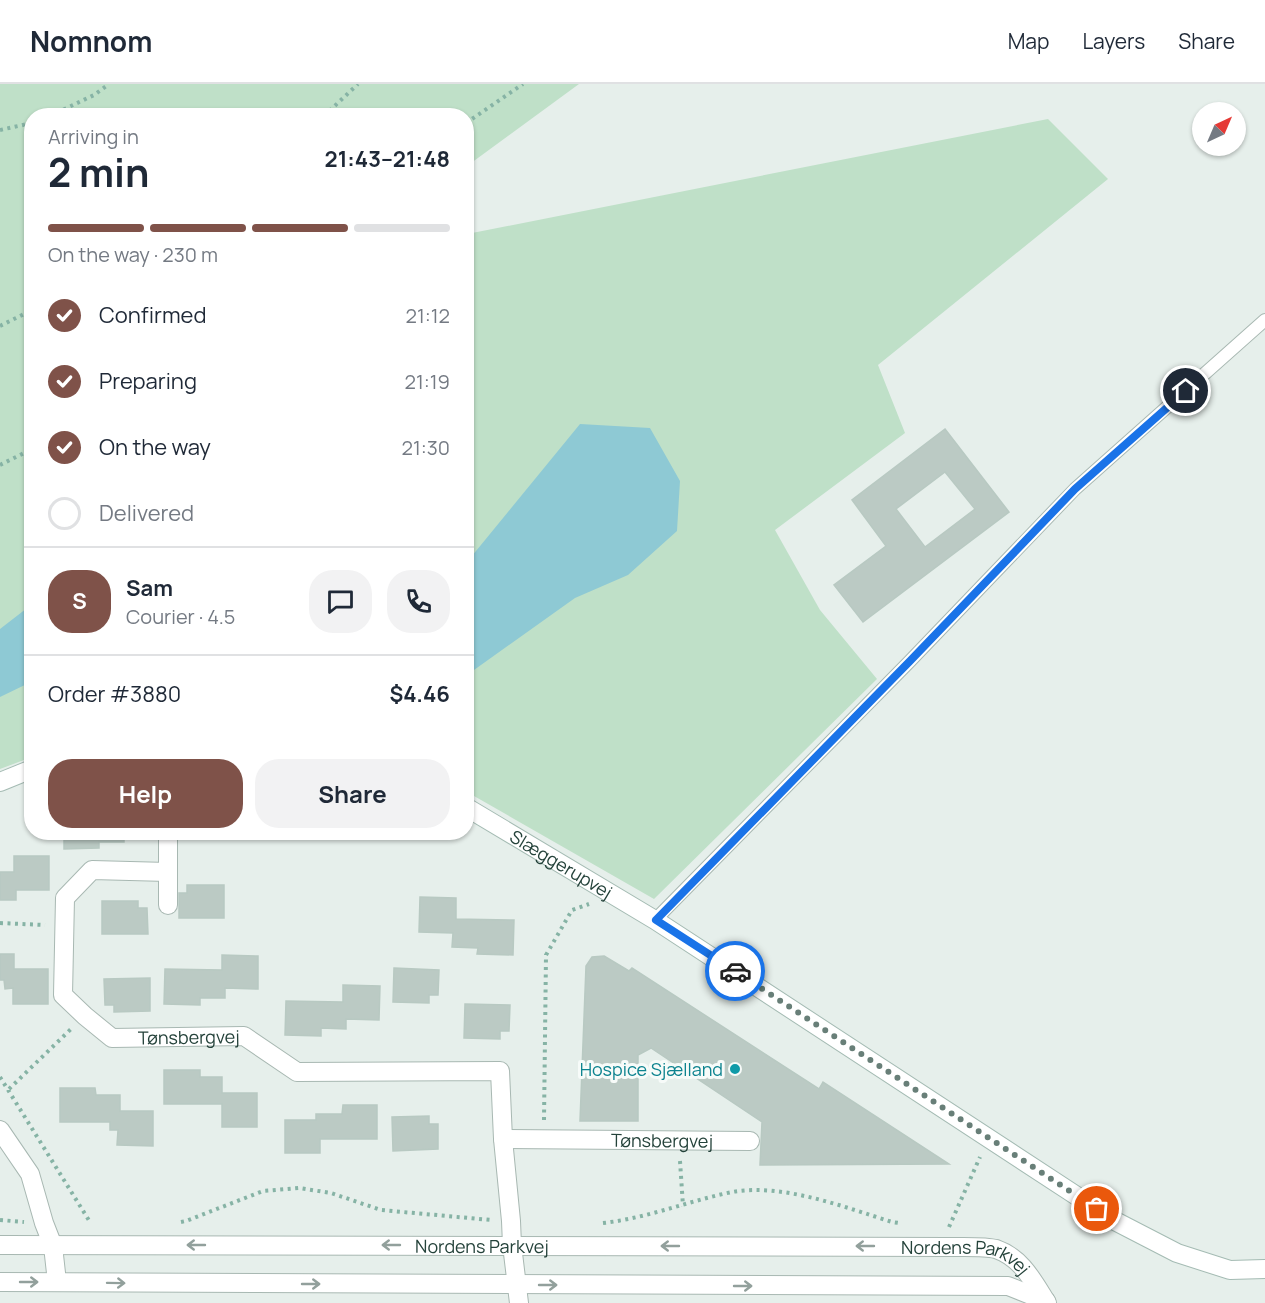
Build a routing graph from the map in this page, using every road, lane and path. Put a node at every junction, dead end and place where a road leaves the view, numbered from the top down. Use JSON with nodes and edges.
{"nodes":[{"id":1,"x":110,"y":84,"type":"edge"},
{"id":2,"x":358,"y":84,"type":"edge"},
{"id":3,"x":523,"y":84,"type":"edge"},
{"id":4,"x":67,"y":108,"type":"edge"},
{"id":5,"x":332,"y":108,"type":"edge"},
{"id":6,"x":474,"y":118,"type":"edge"},
{"id":7,"x":24,"y":125,"type":"edge"},
{"id":8,"x":0,"y":130,"type":"edge"},
{"id":9,"x":24,"y":314,"type":"edge"},
{"id":10,"x":1265,"y":320,"type":"edge"},
{"id":11,"x":0,"y":326,"type":"edge"},
{"id":12,"x":24,"y":453,"type":"edge"},
{"id":13,"x":0,"y":465,"type":"edge"},
{"id":14,"x":24,"y":772,"type":"edge"},
{"id":15,"x":0,"y":782,"type":"edge"},
{"id":16,"x":474,"y":812,"type":"edge"},
{"id":17,"x":168,"y":840,"type":"edge"},
{"id":18,"x":168,"y":872,"type":"junction"},
{"id":19,"x":593,"y":903,"type":"dead end"},
{"id":20,"x":168,"y":905,"type":"dead end"},
{"id":21,"x":656,"y":920,"type":"junction"},
{"id":22,"x":0,"y":923,"type":"edge"},
{"id":23,"x":64,"y":926,"type":"junction"},
{"id":24,"x":85,"y":1016,"type":"junction"},
{"id":25,"x":0,"y":1077,"type":"edge"},
{"id":26,"x":9,"y":1089,"type":"junction"},
{"id":27,"x":0,"y":1130,"type":"edge"},
{"id":28,"x":989,"y":1137,"type":"junction"},
{"id":29,"x":503,"y":1138,"type":"junction"},
{"id":30,"x":543,"y":1139,"type":"junction"},
{"id":31,"x":679,"y":1141,"type":"junction"},
{"id":32,"x":750,"y":1142,"type":"dead end"},
{"id":33,"x":683,"y":1206,"type":"junction"},
{"id":34,"x":512,"y":1221,"type":"junction"},
{"id":35,"x":90,"y":1222,"type":"dead end"},
{"id":36,"x":175,"y":1222,"type":"dead end"},
{"id":37,"x":595,"y":1224,"type":"dead end"},
{"id":38,"x":903,"y":1224,"type":"dead end"},
{"id":39,"x":948,"y":1229,"type":"dead end"},
{"id":40,"x":0,"y":1245,"type":"edge"},
{"id":41,"x":512,"y":1245,"type":"junction"},
{"id":42,"x":53,"y":1246,"type":"junction"},
{"id":43,"x":1265,"y":1269,"type":"edge"},
{"id":44,"x":0,"y":1282,"type":"edge"},
{"id":45,"x":57,"y":1282,"type":"junction"},
{"id":46,"x":518,"y":1294,"type":"edge"},
{"id":47,"x":1046,"y":1302,"type":"edge"}],
"edges":[{"from":1,"to":4,"type":"path"},
{"from":2,"to":5,"type":"path"},
{"from":3,"to":6,"type":"path"},
{"from":7,"to":8,"type":"path"},
{"from":9,"to":11,"type":"path"},
{"from":10,"to":21,"type":"lane"},
{"from":12,"to":13,"type":"path"},
{"from":14,"to":15,"type":"street"},
{"from":16,"to":21,"type":"street","name":"Slæggerupvej"},
{"from":17,"to":18,"type":"street"},
{"from":18,"to":20,"type":"street"},
{"from":18,"to":23,"type":"street","name":"Tønsbergvej"},
{"from":19,"to":30,"type":"path"},
{"from":21,"to":28,"type":"street","name":"Slæggerupvej"},
{"from":22,"to":23,"type":"path"},
{"from":23,"to":24,"type":"street","name":"Tønsbergvej"},
{"from":24,"to":26,"type":"path"},
{"from":24,"to":29,"type":"street","name":"Tønsbergvej"},
{"from":25,"to":26,"type":"path"},
{"from":26,"to":35,"type":"path"},
{"from":27,"to":42,"type":"street"},
{"from":28,"to":39,"type":"path"},
{"from":28,"to":43,"type":"street","name":"Slæggerupvej"},
{"from":29,"to":30,"type":"street","name":"Tønsbergvej"},
{"from":29,"to":34,"type":"street","name":"Tønsbergvej"},
{"from":30,"to":31,"type":"street","name":"Tønsbergvej"},
{"from":31,"to":32,"type":"street","name":"Tønsbergvej"},
{"from":31,"to":33,"type":"path"},
{"from":33,"to":37,"type":"path"},
{"from":33,"to":38,"type":"path"},
{"from":34,"to":36,"type":"path"},
{"from":34,"to":41,"type":"street","name":"Tønsbergvej"},
{"from":40,"to":42,"type":"street","name":"Nordens Parkvej"},
{"from":41,"to":42,"type":"street","name":"Nordens Parkvej","one_way":true},
{"from":41,"to":46,"type":"street","name":"Tønsbergvej"},
{"from":47,"to":41,"type":"street","name":"Nordens Parkvej","one_way":true},
{"from":42,"to":45,"type":"street"},
{"from":44,"to":45,"type":"street","name":"Nordens Parkvej","one_way":true},
{"from":45,"to":46,"type":"street","name":"Nordens Parkvej","one_way":true},
{"from":46,"to":47,"type":"street","name":"Nordens Parkvej","one_way":true}]}
